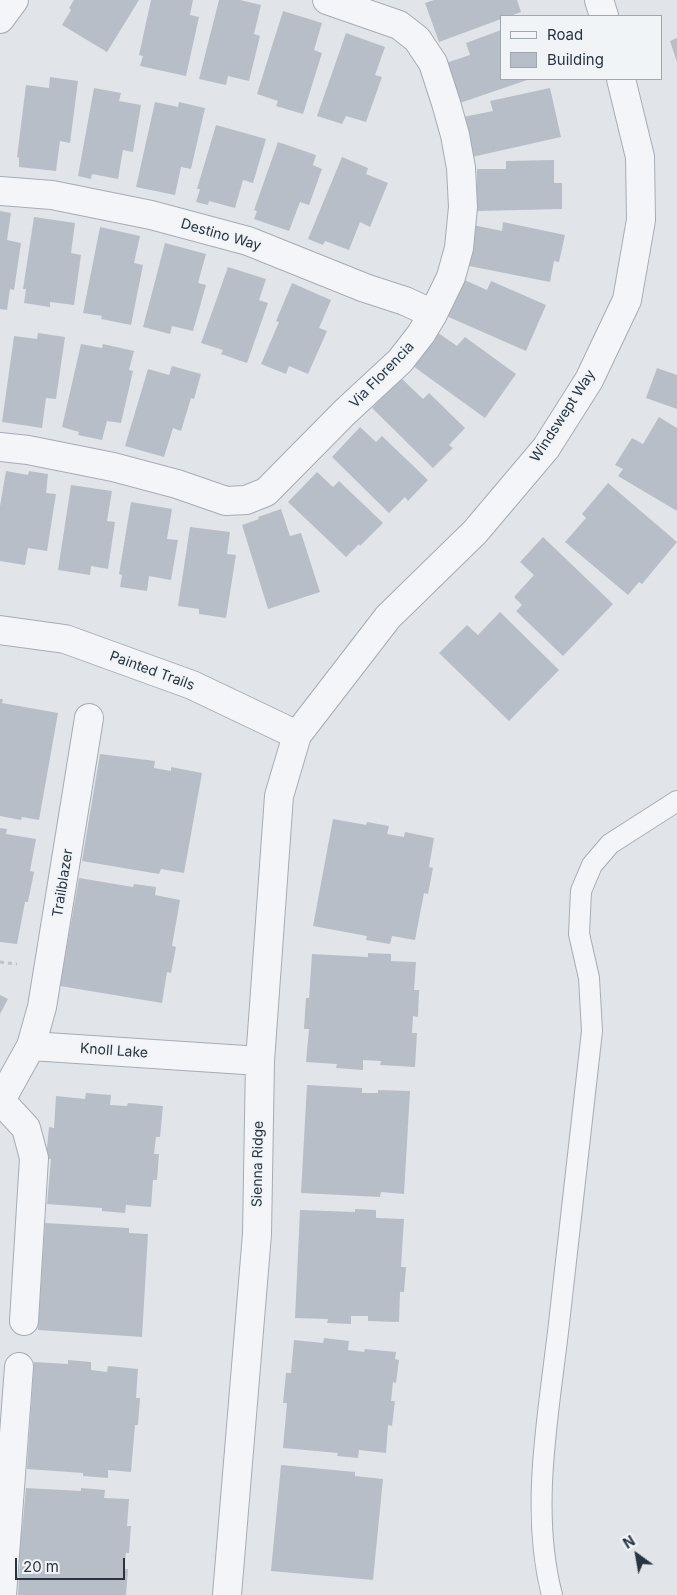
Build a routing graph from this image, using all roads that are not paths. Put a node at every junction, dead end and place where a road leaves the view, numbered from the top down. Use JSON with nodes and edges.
{"nodes":[{"id":1,"x":327,"y":0,"type":"edge"},
{"id":2,"x":600,"y":0,"type":"edge"},
{"id":3,"x":604,"y":15,"type":"edge"},
{"id":4,"x":621,"y":80,"type":"edge"},
{"id":5,"x":0,"y":191,"type":"edge"},
{"id":6,"x":433,"y":314,"type":"junction"},
{"id":7,"x":0,"y":447,"type":"edge"},
{"id":8,"x":0,"y":630,"type":"edge"},
{"id":9,"x":89,"y":718,"type":"dead end"},
{"id":10,"x":297,"y":735,"type":"junction"},
{"id":11,"x":677,"y":801,"type":"edge"},
{"id":12,"x":32,"y":1046,"type":"junction"},
{"id":13,"x":260,"y":1061,"type":"junction"},
{"id":14,"x":0,"y":1102,"type":"edge"},
{"id":15,"x":24,"y":1320,"type":"dead end"},
{"id":16,"x":19,"y":1367,"type":"dead end"},
{"id":17,"x":2,"y":1595,"type":"edge"},
{"id":18,"x":228,"y":1595,"type":"edge"},
{"id":19,"x":552,"y":1595,"type":"edge"}],
"edges":[{"from":1,"to":6,"type":"street","name":"Via Florencia"},
{"from":2,"to":3,"type":"street"},
{"from":4,"to":10,"type":"street","name":"Windswept Way"},
{"from":5,"to":6,"type":"street","name":"Destino Way"},
{"from":6,"to":7,"type":"street","name":"Via Florencia"},
{"from":8,"to":10,"type":"street","name":"Painted Trails"},
{"from":9,"to":12,"type":"street","name":"Trailblazer"},
{"from":10,"to":13,"type":"street","name":"Sienna Ridge"},
{"from":11,"to":19,"type":"lane"},
{"from":12,"to":13,"type":"street","name":"Knoll Lake"},
{"from":12,"to":14,"type":"street"},
{"from":13,"to":18,"type":"street","name":"Sienna Ridge"},
{"from":14,"to":15,"type":"street"},
{"from":16,"to":17,"type":"street"}]}
